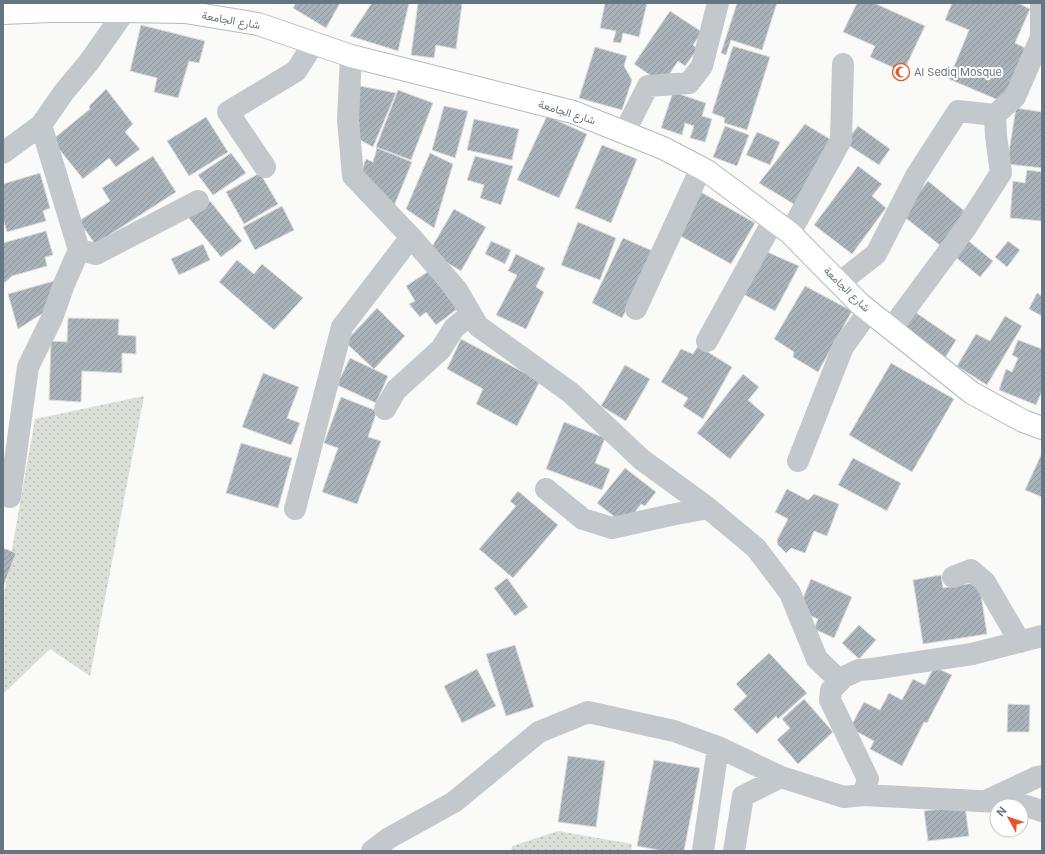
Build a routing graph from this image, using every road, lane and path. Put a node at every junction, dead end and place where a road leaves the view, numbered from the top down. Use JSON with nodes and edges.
{"nodes":[{"id":1,"x":718,"y":3,"type":"edge"},
{"id":2,"x":1041,"y":3,"type":"edge"},
{"id":3,"x":87,"y":7,"type":"edge"},
{"id":4,"x":125,"y":10,"type":"junction"},
{"id":5,"x":3,"y":13,"type":"edge"},
{"id":6,"x":314,"y":44,"type":"junction"},
{"id":7,"x":351,"y":56,"type":"junction"},
{"id":8,"x":843,"y":64,"type":"dead end"},
{"id":9,"x":995,"y":114,"type":"junction"},
{"id":10,"x":41,"y":125,"type":"junction"},
{"id":11,"x":624,"y":133,"type":"junction"},
{"id":12,"x":3,"y":153,"type":"edge"},
{"id":13,"x":265,"y":168,"type":"dead end"},
{"id":14,"x":701,"y":168,"type":"junction"},
{"id":15,"x":198,"y":201,"type":"dead end"},
{"id":16,"x":782,"y":227,"type":"junction"},
{"id":17,"x":411,"y":237,"type":"junction"},
{"id":18,"x":79,"y":250,"type":"junction"},
{"id":19,"x":839,"y":283,"type":"junction"},
{"id":20,"x":636,"y":309,"type":"dead end"},
{"id":21,"x":869,"y":311,"type":"junction"},
{"id":22,"x":471,"y":314,"type":"junction"},
{"id":23,"x":891,"y":329,"type":"junction"},
{"id":24,"x":707,"y":341,"type":"dead end"},
{"id":25,"x":385,"y":409,"type":"dead end"},
{"id":26,"x":1042,"y":428,"type":"edge"},
{"id":27,"x":798,"y":461,"type":"dead end"},
{"id":28,"x":546,"y":489,"type":"dead end"},
{"id":29,"x":10,"y":497,"type":"dead end"},
{"id":30,"x":708,"y":508,"type":"junction"},
{"id":31,"x":295,"y":509,"type":"dead end"},
{"id":32,"x":953,"y":577,"type":"dead end"},
{"id":33,"x":1042,"y":636,"type":"edge"},
{"id":34,"x":1020,"y":642,"type":"junction"},
{"id":35,"x":840,"y":681,"type":"junction"},
{"id":36,"x":718,"y":747,"type":"junction"},
{"id":37,"x":1042,"y":776,"type":"edge"},
{"id":38,"x":781,"y":777,"type":"junction"},
{"id":39,"x":863,"y":795,"type":"junction"},
{"id":40,"x":986,"y":802,"type":"junction"},
{"id":41,"x":1042,"y":811,"type":"edge"},
{"id":42,"x":372,"y":851,"type":"edge"},
{"id":43,"x":703,"y":851,"type":"edge"},
{"id":44,"x":734,"y":851,"type":"edge"}],
"edges":[{"from":1,"to":11,"type":"street"},
{"from":2,"to":9,"type":"street"},
{"from":3,"to":4,"type":"main road","name":"شارع الجامعة"},
{"from":3,"to":5,"type":"main road","name":"شارع الجامعة"},
{"from":4,"to":6,"type":"main road","name":"شارع الجامعة"},
{"from":4,"to":10,"type":"street"},
{"from":6,"to":7,"type":"main road","name":"شارع الجامعة"},
{"from":6,"to":13,"type":"street"},
{"from":7,"to":11,"type":"main road","name":"شارع الجامعة"},
{"from":7,"to":17,"type":"street"},
{"from":8,"to":16,"type":"street"},
{"from":9,"to":19,"type":"street"},
{"from":9,"to":23,"type":"street"},
{"from":10,"to":12,"type":"street"},
{"from":10,"to":18,"type":"street"},
{"from":11,"to":14,"type":"main road","name":"شارع الجامعة"},
{"from":14,"to":16,"type":"main road","name":"شارع الجامعة"},
{"from":14,"to":20,"type":"street"},
{"from":15,"to":18,"type":"street"},
{"from":16,"to":19,"type":"main road","name":"شارع الجامعة"},
{"from":16,"to":24,"type":"street"},
{"from":17,"to":22,"type":"street"},
{"from":17,"to":31,"type":"street"},
{"from":18,"to":29,"type":"street"},
{"from":19,"to":21,"type":"main road","name":"شارع الجامعة"},
{"from":21,"to":23,"type":"main road","name":"شارع الجامعة"},
{"from":21,"to":27,"type":"street"},
{"from":22,"to":25,"type":"street"},
{"from":22,"to":30,"type":"street"},
{"from":23,"to":26,"type":"main road","name":"شارع الجامعة"},
{"from":28,"to":30,"type":"street"},
{"from":30,"to":35,"type":"street"},
{"from":32,"to":34,"type":"street"},
{"from":33,"to":34,"type":"street"},
{"from":34,"to":35,"type":"street"},
{"from":35,"to":39,"type":"street"},
{"from":36,"to":38,"type":"street"},
{"from":36,"to":42,"type":"street"},
{"from":36,"to":43,"type":"street"},
{"from":37,"to":40,"type":"street"},
{"from":38,"to":39,"type":"street"},
{"from":38,"to":44,"type":"street"},
{"from":39,"to":40,"type":"street"},
{"from":40,"to":41,"type":"street"}]}
